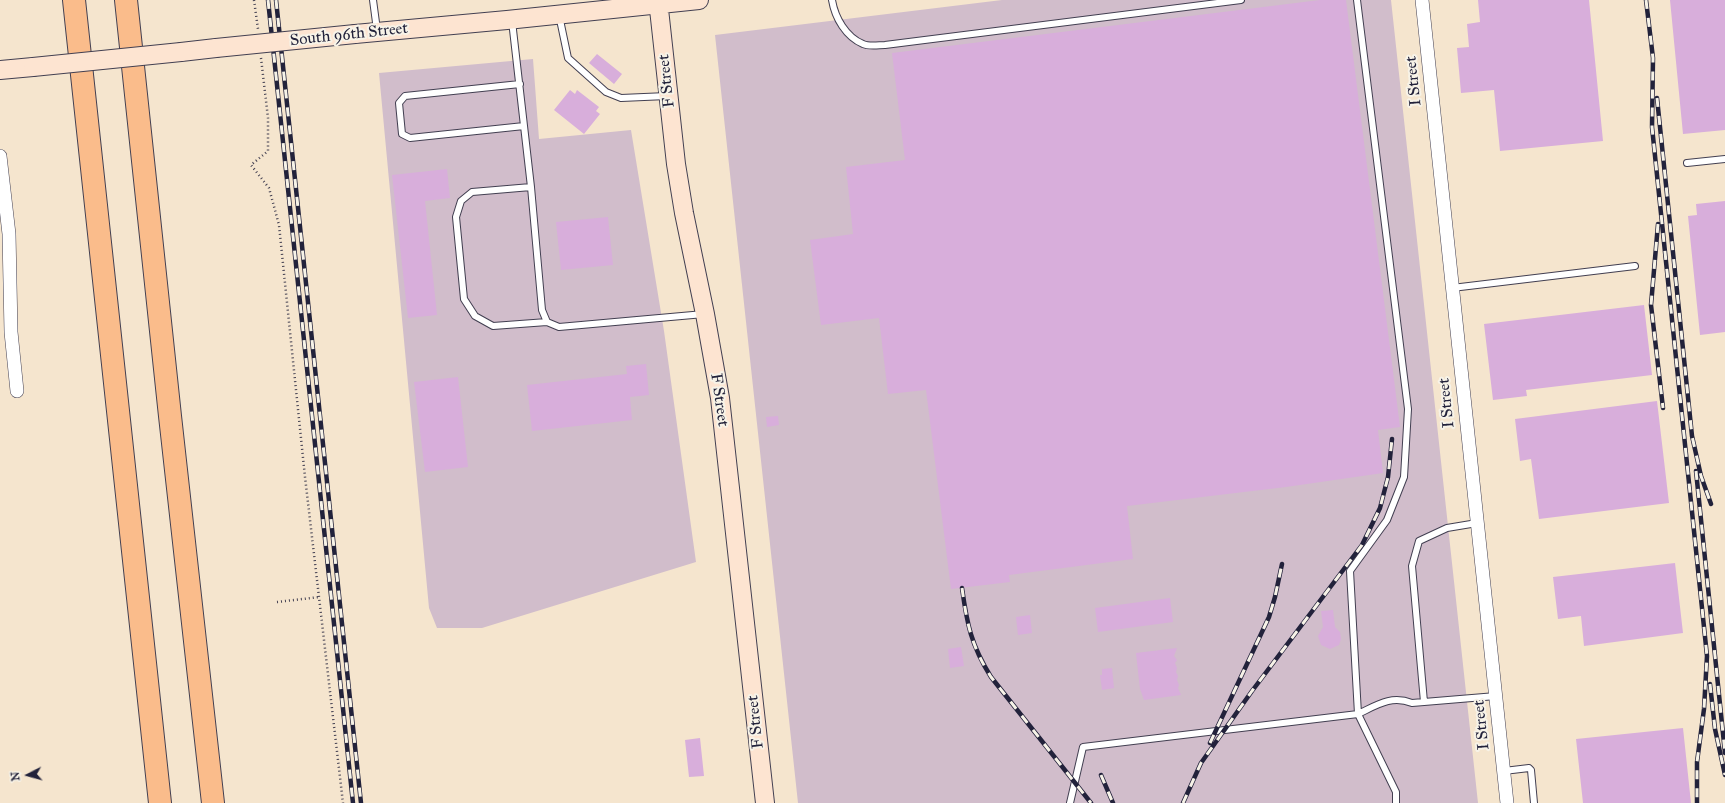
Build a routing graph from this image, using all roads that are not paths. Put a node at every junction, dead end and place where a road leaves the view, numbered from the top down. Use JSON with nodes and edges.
{"nodes":[{"id":1,"x":74,"y":0,"type":"edge"},
{"id":2,"x":126,"y":0,"type":"edge"},
{"id":3,"x":373,"y":0,"type":"edge"},
{"id":4,"x":699,"y":0,"type":"edge"},
{"id":5,"x":832,"y":0,"type":"edge"},
{"id":6,"x":1241,"y":0,"type":"edge"},
{"id":7,"x":1357,"y":0,"type":"edge"},
{"id":8,"x":1422,"y":0,"type":"edge"},
{"id":9,"x":658,"y":2,"type":"edge"},
{"id":10,"x":559,"y":15,"type":"junction"},
{"id":11,"x":512,"y":20,"type":"junction"},
{"id":12,"x":377,"y":32,"type":"junction"},
{"id":13,"x":0,"y":70,"type":"edge"},
{"id":14,"x":520,"y":84,"type":"junction"},
{"id":15,"x":668,"y":96,"type":"junction"},
{"id":16,"x":524,"y":126,"type":"junction"},
{"id":17,"x":0,"y":156,"type":"edge"},
{"id":18,"x":1725,"y":159,"type":"edge"},
{"id":19,"x":1687,"y":163,"type":"dead end"},
{"id":20,"x":2,"y":178,"type":"edge"},
{"id":21,"x":532,"y":187,"type":"junction"},
{"id":22,"x":1635,"y":266,"type":"dead end"},
{"id":23,"x":1452,"y":288,"type":"junction"},
{"id":24,"x":706,"y":314,"type":"junction"},
{"id":25,"x":547,"y":322,"type":"junction"},
{"id":26,"x":17,"y":391,"type":"dead end"},
{"id":27,"x":1477,"y":523,"type":"junction"},
{"id":28,"x":1496,"y":696,"type":"junction"},
{"id":29,"x":1424,"y":702,"type":"junction"},
{"id":30,"x":1358,"y":714,"type":"junction"},
{"id":31,"x":1504,"y":771,"type":"junction"},
{"id":32,"x":1396,"y":792,"type":"junction"},
{"id":33,"x":1534,"y":801,"type":"edge"},
{"id":34,"x":160,"y":803,"type":"edge"},
{"id":35,"x":214,"y":803,"type":"edge"},
{"id":36,"x":765,"y":803,"type":"edge"},
{"id":37,"x":1070,"y":803,"type":"edge"},
{"id":38,"x":1396,"y":803,"type":"edge"},
{"id":39,"x":1400,"y":803,"type":"edge"},
{"id":40,"x":1507,"y":803,"type":"edge"}],
"edges":[{"from":1,"to":34,"type":"highway"},
{"from":2,"to":35,"type":"highway"},
{"from":3,"to":12,"type":"lane"},
{"from":4,"to":9,"type":"street","name":"South 96th Street"},
{"from":5,"to":6,"type":"lane"},
{"from":7,"to":30,"type":"lane"},
{"from":8,"to":23,"type":"street","name":"I Street"},
{"from":9,"to":10,"type":"street","name":"South 96th Street"},
{"from":9,"to":15,"type":"street","name":"F Street"},
{"from":10,"to":11,"type":"street","name":"South 96th Street"},
{"from":10,"to":15,"type":"lane"},
{"from":11,"to":12,"type":"street","name":"South 96th Street"},
{"from":11,"to":14,"type":"lane"},
{"from":12,"to":13,"type":"street","name":"South 96th Street","bridge":true},
{"from":14,"to":16,"type":"lane"},
{"from":14,"to":16,"type":"lane"},
{"from":15,"to":24,"type":"street","name":"F Street"},
{"from":16,"to":21,"type":"lane"},
{"from":17,"to":20,"type":"street"},
{"from":18,"to":19,"type":"lane"},
{"from":20,"to":26,"type":"street"},
{"from":21,"to":25,"type":"lane"},
{"from":21,"to":25,"type":"lane"},
{"from":22,"to":23,"type":"lane"},
{"from":23,"to":27,"type":"street","name":"I Street"},
{"from":24,"to":25,"type":"lane"},
{"from":24,"to":36,"type":"street","name":"F Street"},
{"from":27,"to":28,"type":"street","name":"I Street"},
{"from":27,"to":29,"type":"lane"},
{"from":28,"to":29,"type":"lane"},
{"from":28,"to":31,"type":"street","name":"I Street"},
{"from":29,"to":30,"type":"lane"},
{"from":30,"to":32,"type":"lane"},
{"from":30,"to":37,"type":"lane"},
{"from":31,"to":33,"type":"lane"},
{"from":31,"to":40,"type":"street","name":"I Street"},
{"from":32,"to":38,"type":"lane"},
{"from":32,"to":39,"type":"lane"}]}
